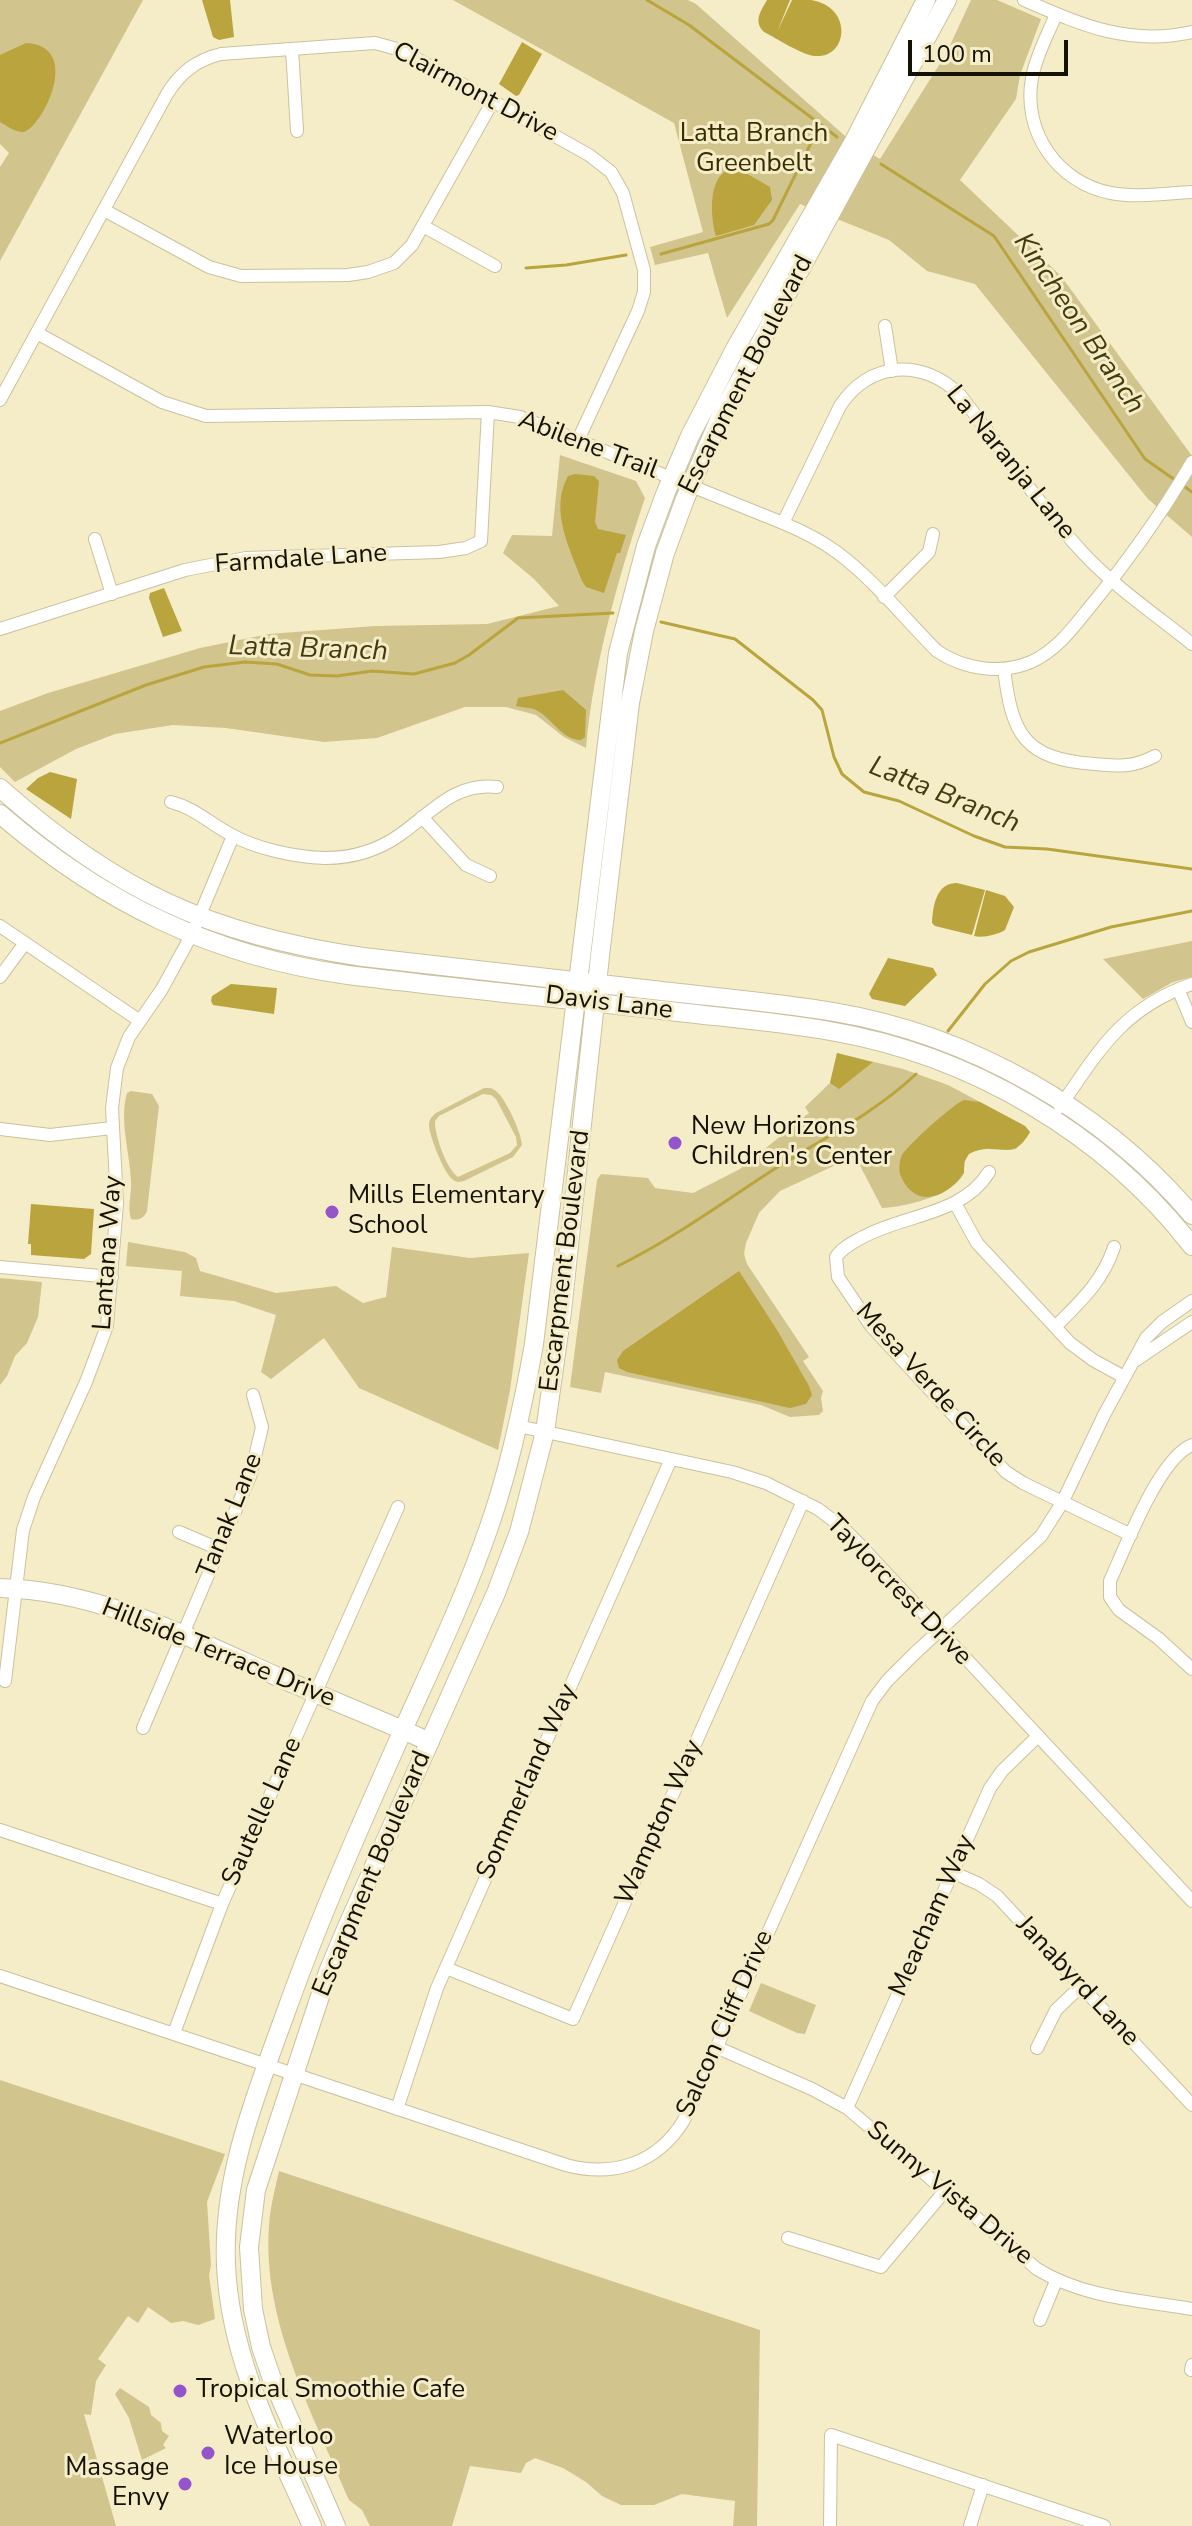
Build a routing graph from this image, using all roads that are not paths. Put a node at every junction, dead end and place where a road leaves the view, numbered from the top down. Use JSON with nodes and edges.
{"nodes":[{"id":1,"x":926,"y":0,"type":"edge"},
{"id":2,"x":947,"y":0,"type":"edge"},
{"id":3,"x":1024,"y":0,"type":"edge"},
{"id":4,"x":1056,"y":14,"type":"junction"},
{"id":5,"x":1192,"y":32,"type":"edge"},
{"id":6,"x":292,"y":49,"type":"junction"},
{"id":7,"x":493,"y":101,"type":"junction"},
{"id":8,"x":297,"y":131,"type":"dead end"},
{"id":9,"x":1192,"y":192,"type":"edge"},
{"id":10,"x":104,"y":210,"type":"junction"},
{"id":11,"x":423,"y":226,"type":"junction"},
{"id":12,"x":495,"y":266,"type":"dead end"},
{"id":13,"x":885,"y":326,"type":"dead end"},
{"id":14,"x":37,"y":333,"type":"junction"},
{"id":15,"x":892,"y":371,"type":"junction"},
{"id":16,"x":0,"y":400,"type":"edge"},
{"id":17,"x":488,"y":412,"type":"junction"},
{"id":18,"x":578,"y":440,"type":"junction"},
{"id":19,"x":1192,"y":462,"type":"edge"},
{"id":20,"x":672,"y":478,"type":"junction"},
{"id":21,"x":690,"y":486,"type":"junction"},
{"id":22,"x":783,"y":523,"type":"junction"},
{"id":23,"x":933,"y":534,"type":"dead end"},
{"id":24,"x":95,"y":539,"type":"dead end"},
{"id":25,"x":1112,"y":581,"type":"junction"},
{"id":26,"x":112,"y":594,"type":"junction"},
{"id":27,"x":884,"y":597,"type":"junction"},
{"id":28,"x":0,"y":629,"type":"edge"},
{"id":29,"x":1192,"y":644,"type":"edge"},
{"id":30,"x":1004,"y":669,"type":"junction"},
{"id":31,"x":607,"y":732,"type":"junction"},
{"id":32,"x":626,"y":734,"type":"junction"},
{"id":33,"x":1155,"y":756,"type":"dead end"},
{"id":34,"x":497,"y":787,"type":"dead end"},
{"id":35,"x":0,"y":788,"type":"edge"},
{"id":36,"x":171,"y":802,"type":"dead end"},
{"id":37,"x":0,"y":814,"type":"edge"},
{"id":38,"x":422,"y":817,"type":"junction"},
{"id":39,"x":233,"y":836,"type":"junction"},
{"id":40,"x":490,"y":876,"type":"dead end"},
{"id":41,"x":0,"y":926,"type":"edge"},
{"id":42,"x":196,"y":926,"type":"junction"},
{"id":43,"x":25,"y":943,"type":"junction"},
{"id":44,"x":0,"y":977,"type":"edge"},
{"id":45,"x":1192,"y":984,"type":"edge"},
{"id":46,"x":1178,"y":989,"type":"junction"},
{"id":47,"x":577,"y":990,"type":"junction"},
{"id":48,"x":597,"y":993,"type":"junction"},
{"id":49,"x":140,"y":1021,"type":"junction"},
{"id":50,"x":1192,"y":1022,"type":"edge"},
{"id":51,"x":1057,"y":1111,"type":"junction"},
{"id":52,"x":112,"y":1128,"type":"junction"},
{"id":53,"x":0,"y":1129,"type":"edge"},
{"id":54,"x":989,"y":1172,"type":"dead end"},
{"id":55,"x":955,"y":1203,"type":"junction"},
{"id":56,"x":1192,"y":1215,"type":"edge"},
{"id":57,"x":1192,"y":1246,"type":"edge"},
{"id":58,"x":1114,"y":1247,"type":"dead end"},
{"id":59,"x":0,"y":1267,"type":"edge"},
{"id":60,"x":112,"y":1277,"type":"junction"},
{"id":61,"x":1192,"y":1301,"type":"edge"},
{"id":62,"x":1192,"y":1322,"type":"edge"},
{"id":63,"x":1056,"y":1326,"type":"junction"},
{"id":64,"x":1136,"y":1360,"type":"junction"},
{"id":65,"x":1124,"y":1377,"type":"junction"},
{"id":66,"x":253,"y":1395,"type":"dead end"},
{"id":67,"x":518,"y":1426,"type":"junction"},
{"id":68,"x":545,"y":1432,"type":"junction"},
{"id":69,"x":1192,"y":1445,"type":"edge"},
{"id":70,"x":671,"y":1459,"type":"junction"},
{"id":71,"x":803,"y":1501,"type":"junction"},
{"id":72,"x":1062,"y":1503,"type":"junction"},
{"id":73,"x":398,"y":1507,"type":"dead end"},
{"id":74,"x":179,"y":1532,"type":"dead end"},
{"id":75,"x":1131,"y":1535,"type":"junction"},
{"id":76,"x":219,"y":1549,"type":"junction"},
{"id":77,"x":7,"y":1588,"type":"edge"},
{"id":78,"x":938,"y":1631,"type":"junction"},
{"id":79,"x":183,"y":1634,"type":"junction"},
{"id":80,"x":1192,"y":1669,"type":"edge"},
{"id":81,"x":5,"y":1681,"type":"dead end"},
{"id":82,"x":317,"y":1693,"type":"junction"},
{"id":83,"x":143,"y":1728,"type":"dead end"},
{"id":84,"x":403,"y":1730,"type":"junction"},
{"id":85,"x":1037,"y":1737,"type":"junction"},
{"id":86,"x":430,"y":1742,"type":"junction"},
{"id":87,"x":0,"y":1830,"type":"edge"},
{"id":88,"x":952,"y":1872,"type":"junction"},
{"id":89,"x":1192,"y":1901,"type":"edge"},
{"id":90,"x":222,"y":1904,"type":"junction"},
{"id":91,"x":446,"y":1968,"type":"junction"},
{"id":92,"x":0,"y":1976,"type":"edge"},
{"id":93,"x":1080,"y":1987,"type":"junction"},
{"id":94,"x":174,"y":2033,"type":"junction"},
{"id":95,"x":716,"y":2047,"type":"junction"},
{"id":96,"x":1037,"y":2048,"type":"dead end"},
{"id":97,"x":267,"y":2065,"type":"junction"},
{"id":98,"x":294,"y":2074,"type":"junction"},
{"id":99,"x":1192,"y":2105,"type":"edge"},
{"id":100,"x":847,"y":2108,"type":"junction"},
{"id":101,"x":397,"y":2109,"type":"junction"},
{"id":102,"x":944,"y":2192,"type":"junction"},
{"id":103,"x":788,"y":2238,"type":"dead end"},
{"id":104,"x":1056,"y":2281,"type":"junction"},
{"id":105,"x":1192,"y":2309,"type":"edge"},
{"id":106,"x":1040,"y":2320,"type":"dead end"},
{"id":107,"x":287,"y":2414,"type":"junction"},
{"id":108,"x":265,"y":2423,"type":"junction"},
{"id":109,"x":983,"y":2485,"type":"junction"},
{"id":110,"x":312,"y":2526,"type":"edge"},
{"id":111,"x":336,"y":2526,"type":"edge"},
{"id":112,"x":830,"y":2526,"type":"edge"},
{"id":113,"x":970,"y":2526,"type":"edge"},
{"id":114,"x":1104,"y":2526,"type":"edge"}],
"edges":[{"from":1,"to":20,"type":"main road","name":"Escarpment Boulevard"},
{"from":2,"to":21,"type":"main road","name":"Escarpment Boulevard"},
{"from":3,"to":4,"type":"street"},
{"from":4,"to":5,"type":"street"},
{"from":4,"to":9,"type":"street"},
{"from":6,"to":7,"type":"street","name":"Clairmont Drive"},
{"from":6,"to":8,"type":"street"},
{"from":6,"to":10,"type":"street","name":"Clairmont Drive"},
{"from":7,"to":11,"type":"street"},
{"from":7,"to":18,"type":"street","name":"Clairmont Drive"},
{"from":10,"to":11,"type":"street"},
{"from":10,"to":14,"type":"street","name":"Clairmont Drive"},
{"from":11,"to":12,"type":"street"},
{"from":13,"to":15,"type":"street"},
{"from":14,"to":16,"type":"street","name":"Clairmont Drive"},
{"from":14,"to":17,"type":"street","name":"Abilene Trail"},
{"from":15,"to":22,"type":"street","name":"La Naranja Lane"},
{"from":15,"to":25,"type":"street","name":"La Naranja Lane"},
{"from":17,"to":18,"type":"street","name":"Abilene Trail"},
{"from":17,"to":26,"type":"street","name":"Farmdale Lane"},
{"from":18,"to":20,"type":"street","name":"Abilene Trail"},
{"from":19,"to":25,"type":"street","name":"Abilene Trail"},
{"from":20,"to":21,"type":"street","name":"Abilene Trail"},
{"from":20,"to":31,"type":"main road","name":"Escarpment Boulevard"},
{"from":21,"to":22,"type":"street","name":"Abilene Trail"},
{"from":21,"to":32,"type":"main road","name":"Escarpment Boulevard"},
{"from":22,"to":27,"type":"street","name":"Abilene Trail"},
{"from":23,"to":27,"type":"street"},
{"from":24,"to":26,"type":"street"},
{"from":25,"to":29,"type":"street","name":"La Naranja Lane"},
{"from":25,"to":30,"type":"street","name":"Abilene Trail"},
{"from":26,"to":28,"type":"street","name":"Farmdale Lane"},
{"from":27,"to":30,"type":"street","name":"Abilene Trail"},
{"from":30,"to":33,"type":"street"},
{"from":31,"to":32,"type":"main road"},
{"from":31,"to":47,"type":"main road","name":"Escarpment Boulevard"},
{"from":32,"to":48,"type":"main road","name":"Escarpment Boulevard"},
{"from":34,"to":38,"type":"street"},
{"from":35,"to":42,"type":"main road","name":"Davis Lane"},
{"from":36,"to":39,"type":"street"},
{"from":37,"to":42,"type":"main road","name":"Davis Lane"},
{"from":38,"to":39,"type":"street"},
{"from":38,"to":40,"type":"street"},
{"from":39,"to":42,"type":"street","name":"Lantana Way"},
{"from":41,"to":43,"type":"street"},
{"from":42,"to":47,"type":"main road","name":"Davis Lane"},
{"from":42,"to":49,"type":"street","name":"Lantana Way"},
{"from":43,"to":44,"type":"street"},
{"from":43,"to":49,"type":"street"},
{"from":45,"to":46,"type":"street"},
{"from":46,"to":50,"type":"street"},
{"from":46,"to":51,"type":"street"},
{"from":47,"to":48,"type":"main road","name":"Davis Lane"},
{"from":47,"to":67,"type":"main road","name":"Escarpment Boulevard"},
{"from":48,"to":51,"type":"main road","name":"Davis Lane"},
{"from":48,"to":68,"type":"main road","name":"Escarpment Boulevard"},
{"from":49,"to":52,"type":"street","name":"Lantana Way"},
{"from":51,"to":56,"type":"main road","name":"Davis Lane"},
{"from":51,"to":57,"type":"main road","name":"Davis Lane"},
{"from":52,"to":53,"type":"street"},
{"from":52,"to":60,"type":"street","name":"Lantana Way"},
{"from":54,"to":55,"type":"street"},
{"from":55,"to":63,"type":"street"},
{"from":55,"to":72,"type":"street","name":"Mesa Verde Circle"},
{"from":58,"to":63,"type":"street"},
{"from":59,"to":60,"type":"street"},
{"from":60,"to":77,"type":"street","name":"Lantana Way"},
{"from":61,"to":64,"type":"street","name":"Salcon Cliff Drive"},
{"from":62,"to":64,"type":"street","name":"Salcon Cliff Drive"},
{"from":63,"to":65,"type":"street"},
{"from":64,"to":65,"type":"street","name":"Salcon Cliff Drive"},
{"from":65,"to":72,"type":"street","name":"Salcon Cliff Drive"},
{"from":66,"to":76,"type":"street","name":"Tanak Lane"},
{"from":67,"to":68,"type":"street","name":"Taylorcrest Drive"},
{"from":67,"to":84,"type":"main road","name":"Escarpment Boulevard"},
{"from":68,"to":70,"type":"street","name":"Taylorcrest Drive"},
{"from":68,"to":86,"type":"main road","name":"Escarpment Boulevard"},
{"from":69,"to":75,"type":"street"},
{"from":70,"to":71,"type":"street","name":"Taylorcrest Drive"},
{"from":70,"to":91,"type":"street","name":"Sommerland Way"},
{"from":71,"to":78,"type":"street","name":"Taylorcrest Drive"},
{"from":71,"to":91,"type":"street","name":"Wampton Way"},
{"from":72,"to":75,"type":"street","name":"Mesa Verde Circle"},
{"from":72,"to":78,"type":"street","name":"Salcon Cliff Drive"},
{"from":73,"to":82,"type":"street","name":"Sautelle Lane"},
{"from":74,"to":76,"type":"street"},
{"from":75,"to":80,"type":"street"},
{"from":76,"to":79,"type":"street","name":"Tanak Lane"},
{"from":77,"to":79,"type":"main road","name":"Hillside Terrace Drive"},
{"from":77,"to":81,"type":"street","name":"Lantana Way"},
{"from":78,"to":85,"type":"street","name":"Taylorcrest Drive"},
{"from":78,"to":95,"type":"street","name":"Salcon Cliff Drive"},
{"from":79,"to":82,"type":"main road","name":"Hillside Terrace Drive"},
{"from":79,"to":83,"type":"street","name":"Tanak Lane"},
{"from":82,"to":84,"type":"main road","name":"Hillside Terrace Drive"},
{"from":82,"to":90,"type":"street","name":"Sautelle Lane"},
{"from":84,"to":86,"type":"main road","name":"Hillside Terrace Drive"},
{"from":84,"to":97,"type":"main road","name":"Escarpment Boulevard"},
{"from":85,"to":88,"type":"street","name":"Meacham Way"},
{"from":85,"to":89,"type":"street","name":"Taylorcrest Drive"},
{"from":86,"to":98,"type":"main road","name":"Escarpment Boulevard"},
{"from":87,"to":90,"type":"street"},
{"from":88,"to":93,"type":"street","name":"Janabyrd Lane"},
{"from":88,"to":100,"type":"street","name":"Meacham Way"},
{"from":90,"to":94,"type":"street","name":"Sautelle Lane"},
{"from":91,"to":101,"type":"street","name":"Sommerland Way"},
{"from":92,"to":94,"type":"street","name":"Salcon Cliff Drive"},
{"from":93,"to":96,"type":"street"},
{"from":93,"to":99,"type":"street","name":"Janabyrd Lane"},
{"from":94,"to":97,"type":"street","name":"Salcon Cliff Drive"},
{"from":95,"to":100,"type":"street","name":"Sunny Vista Drive"},
{"from":95,"to":101,"type":"street","name":"Salcon Cliff Drive"},
{"from":97,"to":98,"type":"street","name":"Salcon Cliff Drive"},
{"from":97,"to":108,"type":"main road","name":"Escarpment Boulevard"},
{"from":98,"to":101,"type":"street","name":"Salcon Cliff Drive"},
{"from":98,"to":107,"type":"main road","name":"Escarpment Boulevard"},
{"from":100,"to":102,"type":"street","name":"Sunny Vista Drive"},
{"from":102,"to":103,"type":"street"},
{"from":102,"to":104,"type":"street","name":"Sunny Vista Drive"},
{"from":104,"to":105,"type":"street","name":"Sunny Vista Drive"},
{"from":104,"to":106,"type":"street"},
{"from":107,"to":108,"type":"main road"},
{"from":107,"to":111,"type":"main road","name":"Escarpment Boulevard"},
{"from":108,"to":110,"type":"main road","name":"Escarpment Boulevard"},
{"from":109,"to":112,"type":"street"},
{"from":109,"to":113,"type":"street"},
{"from":109,"to":114,"type":"street"}]}
